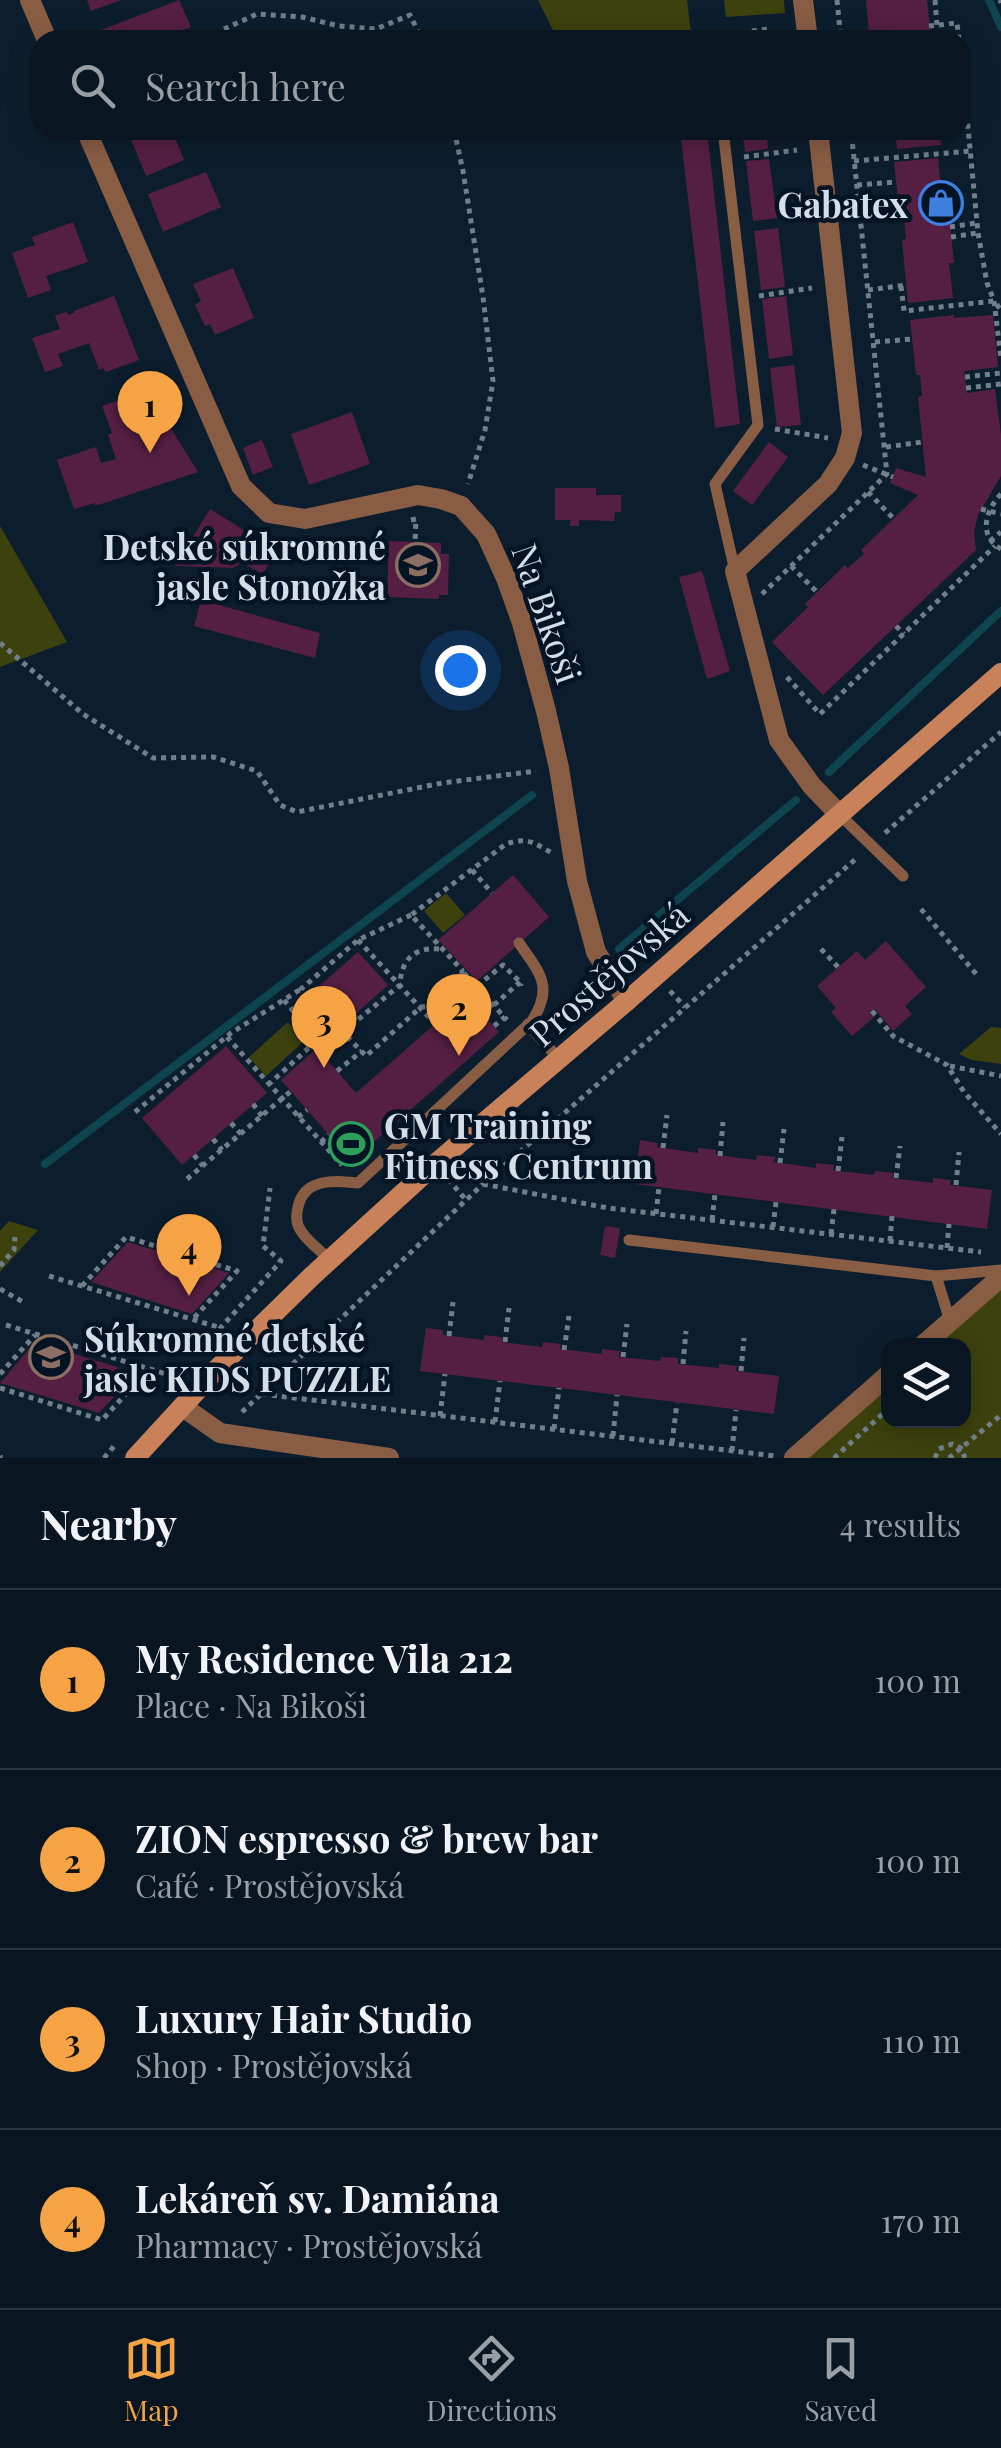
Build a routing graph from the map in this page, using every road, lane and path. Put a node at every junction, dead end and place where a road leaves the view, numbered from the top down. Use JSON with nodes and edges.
{"nodes":[{"id":1,"x":30,"y":0,"type":"edge"},
{"id":2,"x":804,"y":0,"type":"edge"},
{"id":3,"x":837,"y":0,"type":"edge"},
{"id":4,"x":934,"y":0,"type":"edge"},
{"id":5,"x":224,"y":29,"type":"dead end"},
{"id":6,"x":43,"y":30,"type":"edge"},
{"id":7,"x":417,"y":30,"type":"edge"},
{"id":8,"x":807,"y":30,"type":"edge"},
{"id":9,"x":840,"y":30,"type":"edge"},
{"id":10,"x":958,"y":30,"type":"edge"},
{"id":11,"x":90,"y":140,"type":"edge"},
{"id":12,"x":456,"y":140,"type":"edge"},
{"id":13,"x":725,"y":140,"type":"edge"},
{"id":14,"x":819,"y":140,"type":"edge"},
{"id":15,"x":969,"y":140,"type":"edge"},
{"id":16,"x":971,"y":151,"type":"junction"},
{"id":17,"x":769,"y":154,"type":"dead end"},
{"id":18,"x":727,"y":160,"type":"junction"},
{"id":19,"x":854,"y":161,"type":"dead end"},
{"id":20,"x":896,"y":182,"type":"dead end"},
{"id":21,"x":857,"y":185,"type":"dead end"},
{"id":22,"x":977,"y":223,"type":"junction"},
{"id":23,"x":950,"y":227,"type":"dead end"},
{"id":24,"x":978,"y":233,"type":"junction"},
{"id":25,"x":951,"y":237,"type":"dead end"},
{"id":26,"x":868,"y":290,"type":"dead end"},
{"id":27,"x":786,"y":292,"type":"dead end"},
{"id":28,"x":742,"y":298,"type":"junction"},
{"id":29,"x":994,"y":301,"type":"junction"},
{"id":30,"x":1001,"y":310,"type":"edge"},
{"id":31,"x":912,"y":338,"type":"dead end"},
{"id":32,"x":874,"y":342,"type":"dead end"},
{"id":33,"x":1001,"y":359,"type":"edge"},
{"id":34,"x":1001,"y":373,"type":"edge"},
{"id":35,"x":965,"y":377,"type":"dead end"},
{"id":36,"x":1001,"y":384,"type":"edge"},
{"id":37,"x":966,"y":388,"type":"dead end"},
{"id":38,"x":788,"y":432,"type":"dead end"},
{"id":39,"x":850,"y":441,"type":"junction"},
{"id":40,"x":922,"y":442,"type":"dead end"},
{"id":41,"x":885,"y":447,"type":"dead end"},
{"id":42,"x":469,"y":492,"type":"dead end"},
{"id":43,"x":868,"y":492,"type":"dead end"},
{"id":44,"x":1001,"y":494,"type":"edge"},
{"id":45,"x":980,"y":509,"type":"dead end"},
{"id":46,"x":988,"y":512,"type":"junction"},
{"id":47,"x":1001,"y":514,"type":"edge"},
{"id":48,"x":893,"y":518,"type":"dead end"},
{"id":49,"x":401,"y":523,"type":"dead end"},
{"id":50,"x":1001,"y":532,"type":"edge"},
{"id":51,"x":415,"y":542,"type":"dead end"},
{"id":52,"x":995,"y":545,"type":"edge"},
{"id":53,"x":792,"y":566,"type":"dead end"},
{"id":54,"x":735,"y":571,"type":"junction"},
{"id":55,"x":952,"y":573,"type":"dead end"},
{"id":56,"x":959,"y":580,"type":"junction"},
{"id":57,"x":817,"y":592,"type":"dead end"},
{"id":58,"x":914,"y":608,"type":"dead end"},
{"id":59,"x":922,"y":616,"type":"junction"},
{"id":60,"x":896,"y":626,"type":"dead end"},
{"id":61,"x":904,"y":634,"type":"junction"},
{"id":62,"x":0,"y":642,"type":"edge"},
{"id":63,"x":853,"y":667,"type":"dead end"},
{"id":64,"x":1001,"y":672,"type":"edge"},
{"id":65,"x":861,"y":674,"type":"junction"},
{"id":66,"x":786,"y":676,"type":"dead end"},
{"id":67,"x":1001,"y":732,"type":"edge"},
{"id":68,"x":559,"y":768,"type":"junction"},
{"id":69,"x":838,"y":814,"type":"junction"},
{"id":70,"x":872,"y":845,"type":"junction"},
{"id":71,"x":575,"y":868,"type":"junction"},
{"id":72,"x":472,"y":870,"type":"junction"},
{"id":73,"x":903,"y":876,"type":"dead end"},
{"id":74,"x":492,"y":893,"type":"dead end"},
{"id":75,"x":921,"y":909,"type":"dead end"},
{"id":76,"x":411,"y":915,"type":"junction"},
{"id":77,"x":358,"y":940,"type":"junction"},
{"id":78,"x":519,"y":943,"type":"dead end"},
{"id":79,"x":821,"y":948,"type":"dead end"},
{"id":80,"x":442,"y":949,"type":"junction"},
{"id":81,"x":838,"y":967,"type":"dead end"},
{"id":82,"x":462,"y":970,"type":"junction"},
{"id":83,"x":656,"y":975,"type":"junction"},
{"id":84,"x":978,"y":975,"type":"dead end"},
{"id":85,"x":520,"y":982,"type":"junction"},
{"id":86,"x":400,"y":985,"type":"junction"},
{"id":87,"x":477,"y":986,"type":"junction"},
{"id":88,"x":301,"y":989,"type":"junction"},
{"id":89,"x":522,"y":992,"type":"dead end"},
{"id":90,"x":284,"y":1000,"type":"junction"},
{"id":91,"x":627,"y":1001,"type":"junction"},
{"id":92,"x":494,"y":1006,"type":"junction"},
{"id":93,"x":421,"y":1007,"type":"junction"},
{"id":94,"x":684,"y":1007,"type":"junction"},
{"id":95,"x":872,"y":1011,"type":"dead end"},
{"id":96,"x":505,"y":1017,"type":"junction"},
{"id":97,"x":334,"y":1024,"type":"junction"},
{"id":98,"x":435,"y":1024,"type":"dead end"},
{"id":99,"x":528,"y":1024,"type":"junction"},
{"id":100,"x":512,"y":1025,"type":"dead end"},
{"id":101,"x":494,"y":1026,"type":"dead end"},
{"id":102,"x":343,"y":1032,"type":"junction"},
{"id":103,"x":227,"y":1037,"type":"junction"},
{"id":104,"x":317,"y":1040,"type":"junction"},
{"id":105,"x":362,"y":1051,"type":"junction"},
{"id":106,"x":559,"y":1059,"type":"junction"},
{"id":107,"x":947,"y":1065,"type":"junction"},
{"id":108,"x":337,"y":1071,"type":"dead end"},
{"id":109,"x":1001,"y":1076,"type":"edge"},
{"id":110,"x":268,"y":1085,"type":"junction"},
{"id":111,"x":290,"y":1092,"type":"dead end"},
{"id":112,"x":282,"y":1100,"type":"junction"},
{"id":113,"x":253,"y":1104,"type":"dead end"},
{"id":114,"x":307,"y":1110,"type":"dead end"},
{"id":115,"x":135,"y":1112,"type":"dead end"},
{"id":116,"x":667,"y":1114,"type":"dead end"},
{"id":117,"x":262,"y":1116,"type":"junction"},
{"id":118,"x":298,"y":1117,"type":"junction"},
{"id":119,"x":723,"y":1122,"type":"dead end"},
{"id":120,"x":231,"y":1123,"type":"dead end"},
{"id":121,"x":784,"y":1128,"type":"dead end"},
{"id":122,"x":241,"y":1134,"type":"junction"},
{"id":123,"x":1001,"y":1134,"type":"edge"},
{"id":124,"x":329,"y":1135,"type":"dead end"},
{"id":125,"x":842,"y":1137,"type":"dead end"},
{"id":126,"x":213,"y":1139,"type":"dead end"},
{"id":127,"x":321,"y":1142,"type":"junction"},
{"id":128,"x":900,"y":1146,"type":"dead end"},
{"id":129,"x":663,"y":1148,"type":"dead end"},
{"id":130,"x":222,"y":1150,"type":"junction"},
{"id":131,"x":959,"y":1152,"type":"dead end"},
{"id":132,"x":194,"y":1155,"type":"dead end"},
{"id":133,"x":720,"y":1156,"type":"dead end"},
{"id":134,"x":780,"y":1163,"type":"dead end"},
{"id":135,"x":203,"y":1166,"type":"junction"},
{"id":136,"x":838,"y":1170,"type":"dead end"},
{"id":137,"x":896,"y":1178,"type":"dead end"},
{"id":138,"x":188,"y":1179,"type":"dead end"},
{"id":139,"x":358,"y":1183,"type":"junction"},
{"id":140,"x":482,"y":1184,"type":"junction"},
{"id":141,"x":956,"y":1186,"type":"dead end"},
{"id":142,"x":659,"y":1187,"type":"dead end"},
{"id":143,"x":270,"y":1188,"type":"dead end"},
{"id":144,"x":715,"y":1194,"type":"dead end"},
{"id":145,"x":776,"y":1202,"type":"dead end"},
{"id":146,"x":834,"y":1209,"type":"dead end"},
{"id":147,"x":656,"y":1214,"type":"junction"},
{"id":148,"x":892,"y":1216,"type":"dead end"},
{"id":149,"x":712,"y":1220,"type":"junction"},
{"id":150,"x":949,"y":1224,"type":"dead end"},
{"id":151,"x":773,"y":1227,"type":"junction"},
{"id":152,"x":831,"y":1234,"type":"junction"},
{"id":153,"x":15,"y":1237,"type":"dead end"},
{"id":154,"x":629,"y":1240,"type":"dead end"},
{"id":155,"x":890,"y":1241,"type":"junction"},
{"id":156,"x":947,"y":1248,"type":"junction"},
{"id":157,"x":992,"y":1253,"type":"dead end"},
{"id":158,"x":281,"y":1260,"type":"dead end"},
{"id":159,"x":330,"y":1260,"type":"junction"},
{"id":160,"x":0,"y":1266,"type":"edge"},
{"id":161,"x":1001,"y":1274,"type":"edge"},
{"id":162,"x":48,"y":1276,"type":"dead end"},
{"id":163,"x":936,"y":1276,"type":"junction"},
{"id":164,"x":82,"y":1286,"type":"junction"},
{"id":165,"x":0,"y":1289,"type":"edge"},
{"id":166,"x":453,"y":1302,"type":"dead end"},
{"id":167,"x":25,"y":1303,"type":"dead end"},
{"id":168,"x":509,"y":1308,"type":"dead end"},
{"id":169,"x":569,"y":1316,"type":"dead end"},
{"id":170,"x":193,"y":1319,"type":"junction"},
{"id":171,"x":950,"y":1321,"type":"junction"},
{"id":172,"x":627,"y":1324,"type":"dead end"},
{"id":173,"x":6,"y":1325,"type":"dead end"},
{"id":174,"x":221,"y":1328,"type":"dead end"},
{"id":175,"x":686,"y":1331,"type":"dead end"},
{"id":176,"x":36,"y":1334,"type":"junction"},
{"id":177,"x":449,"y":1336,"type":"dead end"},
{"id":178,"x":744,"y":1338,"type":"dead end"},
{"id":179,"x":931,"y":1338,"type":"edge"},
{"id":180,"x":61,"y":1342,"type":"junction"},
{"id":181,"x":505,"y":1342,"type":"dead end"},
{"id":182,"x":56,"y":1348,"type":"dead end"},
{"id":183,"x":564,"y":1350,"type":"dead end"},
{"id":184,"x":92,"y":1352,"type":"junction"},
{"id":185,"x":623,"y":1357,"type":"dead end"},
{"id":186,"x":86,"y":1358,"type":"dead end"},
{"id":187,"x":682,"y":1364,"type":"dead end"},
{"id":188,"x":148,"y":1369,"type":"junction"},
{"id":189,"x":741,"y":1371,"type":"dead end"},
{"id":190,"x":0,"y":1374,"type":"edge"},
{"id":191,"x":446,"y":1374,"type":"dead end"},
{"id":192,"x":176,"y":1377,"type":"dead end"},
{"id":193,"x":500,"y":1381,"type":"dead end"},
{"id":194,"x":881,"y":1381,"type":"edge"},
{"id":195,"x":0,"y":1388,"type":"edge"},
{"id":196,"x":559,"y":1388,"type":"dead end"},
{"id":197,"x":262,"y":1394,"type":"junction"},
{"id":198,"x":617,"y":1395,"type":"dead end"},
{"id":199,"x":677,"y":1402,"type":"dead end"},
{"id":200,"x":183,"y":1406,"type":"junction"},
{"id":201,"x":736,"y":1410,"type":"dead end"},
{"id":202,"x":881,"y":1415,"type":"edge"},
{"id":203,"x":440,"y":1416,"type":"junction"},
{"id":204,"x":1000,"y":1416,"type":"edge"},
{"id":205,"x":496,"y":1422,"type":"junction"},
{"id":206,"x":554,"y":1429,"type":"junction"},
{"id":207,"x":220,"y":1433,"type":"junction"},
{"id":208,"x":613,"y":1436,"type":"junction"},
{"id":209,"x":672,"y":1443,"type":"junction"},
{"id":210,"x":961,"y":1448,"type":"junction"},
{"id":211,"x":732,"y":1451,"type":"junction"},
{"id":212,"x":786,"y":1457,"type":"edge"},
{"id":213,"x":136,"y":1458,"type":"edge"},
{"id":214,"x":388,"y":1458,"type":"edge"},
{"id":215,"x":834,"y":1458,"type":"edge"},
{"id":216,"x":936,"y":1458,"type":"edge"},
{"id":217,"x":949,"y":1458,"type":"edge"},
{"id":218,"x":965,"y":1458,"type":"edge"}],
"edges":[{"from":1,"to":6,"type":"street"},
{"from":2,"to":8,"type":"street"},
{"from":3,"to":9,"type":"path"},
{"from":4,"to":10,"type":"path"},
{"from":5,"to":7,"type":"path"},
{"from":11,"to":68,"type":"street","name":"Na Bikoši"},
{"from":12,"to":42,"type":"path"},
{"from":13,"to":18,"type":"lane"},
{"from":14,"to":39,"type":"street"},
{"from":15,"to":16,"type":"path"},
{"from":16,"to":19,"type":"path"},
{"from":16,"to":22,"type":"path"},
{"from":17,"to":18,"type":"path"},
{"from":18,"to":28,"type":"lane"},
{"from":20,"to":21,"type":"path"},
{"from":22,"to":23,"type":"path"},
{"from":22,"to":24,"type":"path"},
{"from":24,"to":25,"type":"path"},
{"from":24,"to":29,"type":"path"},
{"from":26,"to":29,"type":"path"},
{"from":27,"to":28,"type":"path"},
{"from":28,"to":54,"type":"lane"},
{"from":29,"to":30,"type":"path"},
{"from":29,"to":33,"type":"path"},
{"from":31,"to":32,"type":"path"},
{"from":34,"to":35,"type":"path"},
{"from":36,"to":37,"type":"path"},
{"from":38,"to":39,"type":"path"},
{"from":39,"to":54,"type":"street"},
{"from":40,"to":41,"type":"path"},
{"from":43,"to":48,"type":"path"},
{"from":44,"to":46,"type":"path"},
{"from":45,"to":46,"type":"path"},
{"from":46,"to":47,"type":"path"},
{"from":46,"to":52,"type":"path"},
{"from":49,"to":51,"type":"path"},
{"from":50,"to":52,"type":"path"},
{"from":52,"to":56,"type":"path"},
{"from":53,"to":57,"type":"path"},
{"from":54,"to":69,"type":"street"},
{"from":55,"to":56,"type":"path"},
{"from":56,"to":59,"type":"path"},
{"from":58,"to":59,"type":"path"},
{"from":59,"to":61,"type":"path"},
{"from":60,"to":61,"type":"path"},
{"from":61,"to":65,"type":"path"},
{"from":62,"to":68,"type":"path"},
{"from":63,"to":65,"type":"path"},
{"from":64,"to":69,"type":"street","name":"Prostějovská"},
{"from":65,"to":66,"type":"path"},
{"from":67,"to":70,"type":"path"},
{"from":68,"to":71,"type":"street","name":"Na Bikoši"},
{"from":69,"to":70,"type":"lane"},
{"from":69,"to":83,"type":"street","name":"Prostějovská"},
{"from":70,"to":73,"type":"lane"},
{"from":70,"to":94,"type":"path"},
{"from":71,"to":72,"type":"path"},
{"from":71,"to":91,"type":"street","name":"Na Bikoši"},
{"from":72,"to":74,"type":"path"},
{"from":72,"to":76,"type":"path"},
{"from":75,"to":84,"type":"path"},
{"from":76,"to":77,"type":"path"},
{"from":76,"to":80,"type":"path"},
{"from":77,"to":86,"type":"path"},
{"from":77,"to":88,"type":"path"},
{"from":78,"to":99,"type":"lane","name":"Prostějovská"},
{"from":79,"to":81,"type":"path"},
{"from":80,"to":82,"type":"path"},
{"from":80,"to":86,"type":"path"},
{"from":82,"to":87,"type":"path"},
{"from":82,"to":93,"type":"path"},
{"from":83,"to":91,"type":"street","name":"Prostějovská"},
{"from":83,"to":94,"type":"path"},
{"from":85,"to":87,"type":"path"},
{"from":85,"to":89,"type":"path"},
{"from":85,"to":92,"type":"path"},
{"from":86,"to":93,"type":"path"},
{"from":86,"to":102,"type":"path"},
{"from":87,"to":92,"type":"path"},
{"from":88,"to":90,"type":"path"},
{"from":88,"to":97,"type":"path"},
{"from":90,"to":103,"type":"path"},
{"from":90,"to":104,"type":"path"},
{"from":91,"to":106,"type":"street","name":"Prostějovská"},
{"from":92,"to":96,"type":"path"},
{"from":93,"to":98,"type":"path"},
{"from":93,"to":105,"type":"path"},
{"from":94,"to":140,"type":"path"},
{"from":95,"to":107,"type":"path"},
{"from":96,"to":100,"type":"path"},
{"from":96,"to":101,"type":"path"},
{"from":97,"to":102,"type":"path"},
{"from":97,"to":104,"type":"path"},
{"from":99,"to":106,"type":"lane"},
{"from":99,"to":139,"type":"lane","name":"Prostějovská"},
{"from":102,"to":105,"type":"path"},
{"from":103,"to":110,"type":"path"},
{"from":103,"to":115,"type":"path"},
{"from":104,"to":110,"type":"path"},
{"from":105,"to":108,"type":"path"},
{"from":106,"to":159,"type":"street","name":"Prostějovská"},
{"from":107,"to":109,"type":"path"},
{"from":107,"to":123,"type":"path"},
{"from":110,"to":112,"type":"path"},
{"from":111,"to":112,"type":"path"},
{"from":112,"to":117,"type":"path"},
{"from":112,"to":118,"type":"path"},
{"from":113,"to":117,"type":"path"},
{"from":114,"to":118,"type":"path"},
{"from":116,"to":129,"type":"path"},
{"from":117,"to":122,"type":"path"},
{"from":118,"to":127,"type":"path"},
{"from":119,"to":133,"type":"path"},
{"from":120,"to":122,"type":"path"},
{"from":121,"to":134,"type":"path"},
{"from":122,"to":130,"type":"path"},
{"from":124,"to":127,"type":"path"},
{"from":125,"to":136,"type":"path"},
{"from":126,"to":130,"type":"path"},
{"from":127,"to":139,"type":"path"},
{"from":128,"to":137,"type":"path"},
{"from":130,"to":135,"type":"path"},
{"from":131,"to":141,"type":"path"},
{"from":132,"to":135,"type":"path"},
{"from":135,"to":138,"type":"path"},
{"from":139,"to":159,"type":"lane"},
{"from":140,"to":147,"type":"path"},
{"from":140,"to":197,"type":"path"},
{"from":142,"to":147,"type":"path"},
{"from":143,"to":158,"type":"path"},
{"from":144,"to":149,"type":"path"},
{"from":145,"to":151,"type":"path"},
{"from":146,"to":152,"type":"path"},
{"from":147,"to":149,"type":"path"},
{"from":148,"to":155,"type":"path"},
{"from":149,"to":151,"type":"path"},
{"from":150,"to":156,"type":"path"},
{"from":151,"to":152,"type":"path"},
{"from":152,"to":155,"type":"path"},
{"from":153,"to":160,"type":"path"},
{"from":154,"to":163,"type":"lane"},
{"from":155,"to":156,"type":"path"},
{"from":156,"to":157,"type":"path"},
{"from":159,"to":200,"type":"street","name":"Prostějovská"},
{"from":161,"to":163,"type":"lane"},
{"from":161,"to":171,"type":"street"},
{"from":162,"to":164,"type":"path"},
{"from":163,"to":171,"type":"lane"},
{"from":164,"to":170,"type":"path"},
{"from":164,"to":170,"type":"path"},
{"from":165,"to":167,"type":"path"},
{"from":166,"to":177,"type":"path"},
{"from":168,"to":181,"type":"path"},
{"from":169,"to":183,"type":"path"},
{"from":170,"to":174,"type":"path"},
{"from":171,"to":179,"type":"street"},
{"from":172,"to":185,"type":"path"},
{"from":173,"to":176,"type":"path"},
{"from":175,"to":187,"type":"path"},
{"from":176,"to":180,"type":"path"},
{"from":176,"to":190,"type":"path"},
{"from":178,"to":189,"type":"path"},
{"from":180,"to":182,"type":"path"},
{"from":180,"to":184,"type":"path"},
{"from":184,"to":186,"type":"path"},
{"from":184,"to":188,"type":"path"},
{"from":188,"to":192,"type":"path"},
{"from":188,"to":195,"type":"path"},
{"from":191,"to":203,"type":"path"},
{"from":193,"to":205,"type":"path"},
{"from":194,"to":212,"type":"street"},
{"from":196,"to":206,"type":"path"},
{"from":197,"to":203,"type":"path"},
{"from":197,"to":207,"type":"path"},
{"from":198,"to":208,"type":"path"},
{"from":199,"to":209,"type":"path"},
{"from":200,"to":207,"type":"street"},
{"from":200,"to":213,"type":"street","name":"Prostějovská"},
{"from":201,"to":211,"type":"path"},
{"from":202,"to":215,"type":"path"},
{"from":203,"to":205,"type":"path"},
{"from":204,"to":210,"type":"path"},
{"from":205,"to":206,"type":"path"},
{"from":206,"to":208,"type":"path"},
{"from":207,"to":214,"type":"street"},
{"from":208,"to":209,"type":"path"},
{"from":209,"to":211,"type":"path"},
{"from":210,"to":216,"type":"path"},
{"from":210,"to":217,"type":"path"},
{"from":210,"to":218,"type":"path"},
{"from":211,"to":212,"type":"path"}]}
